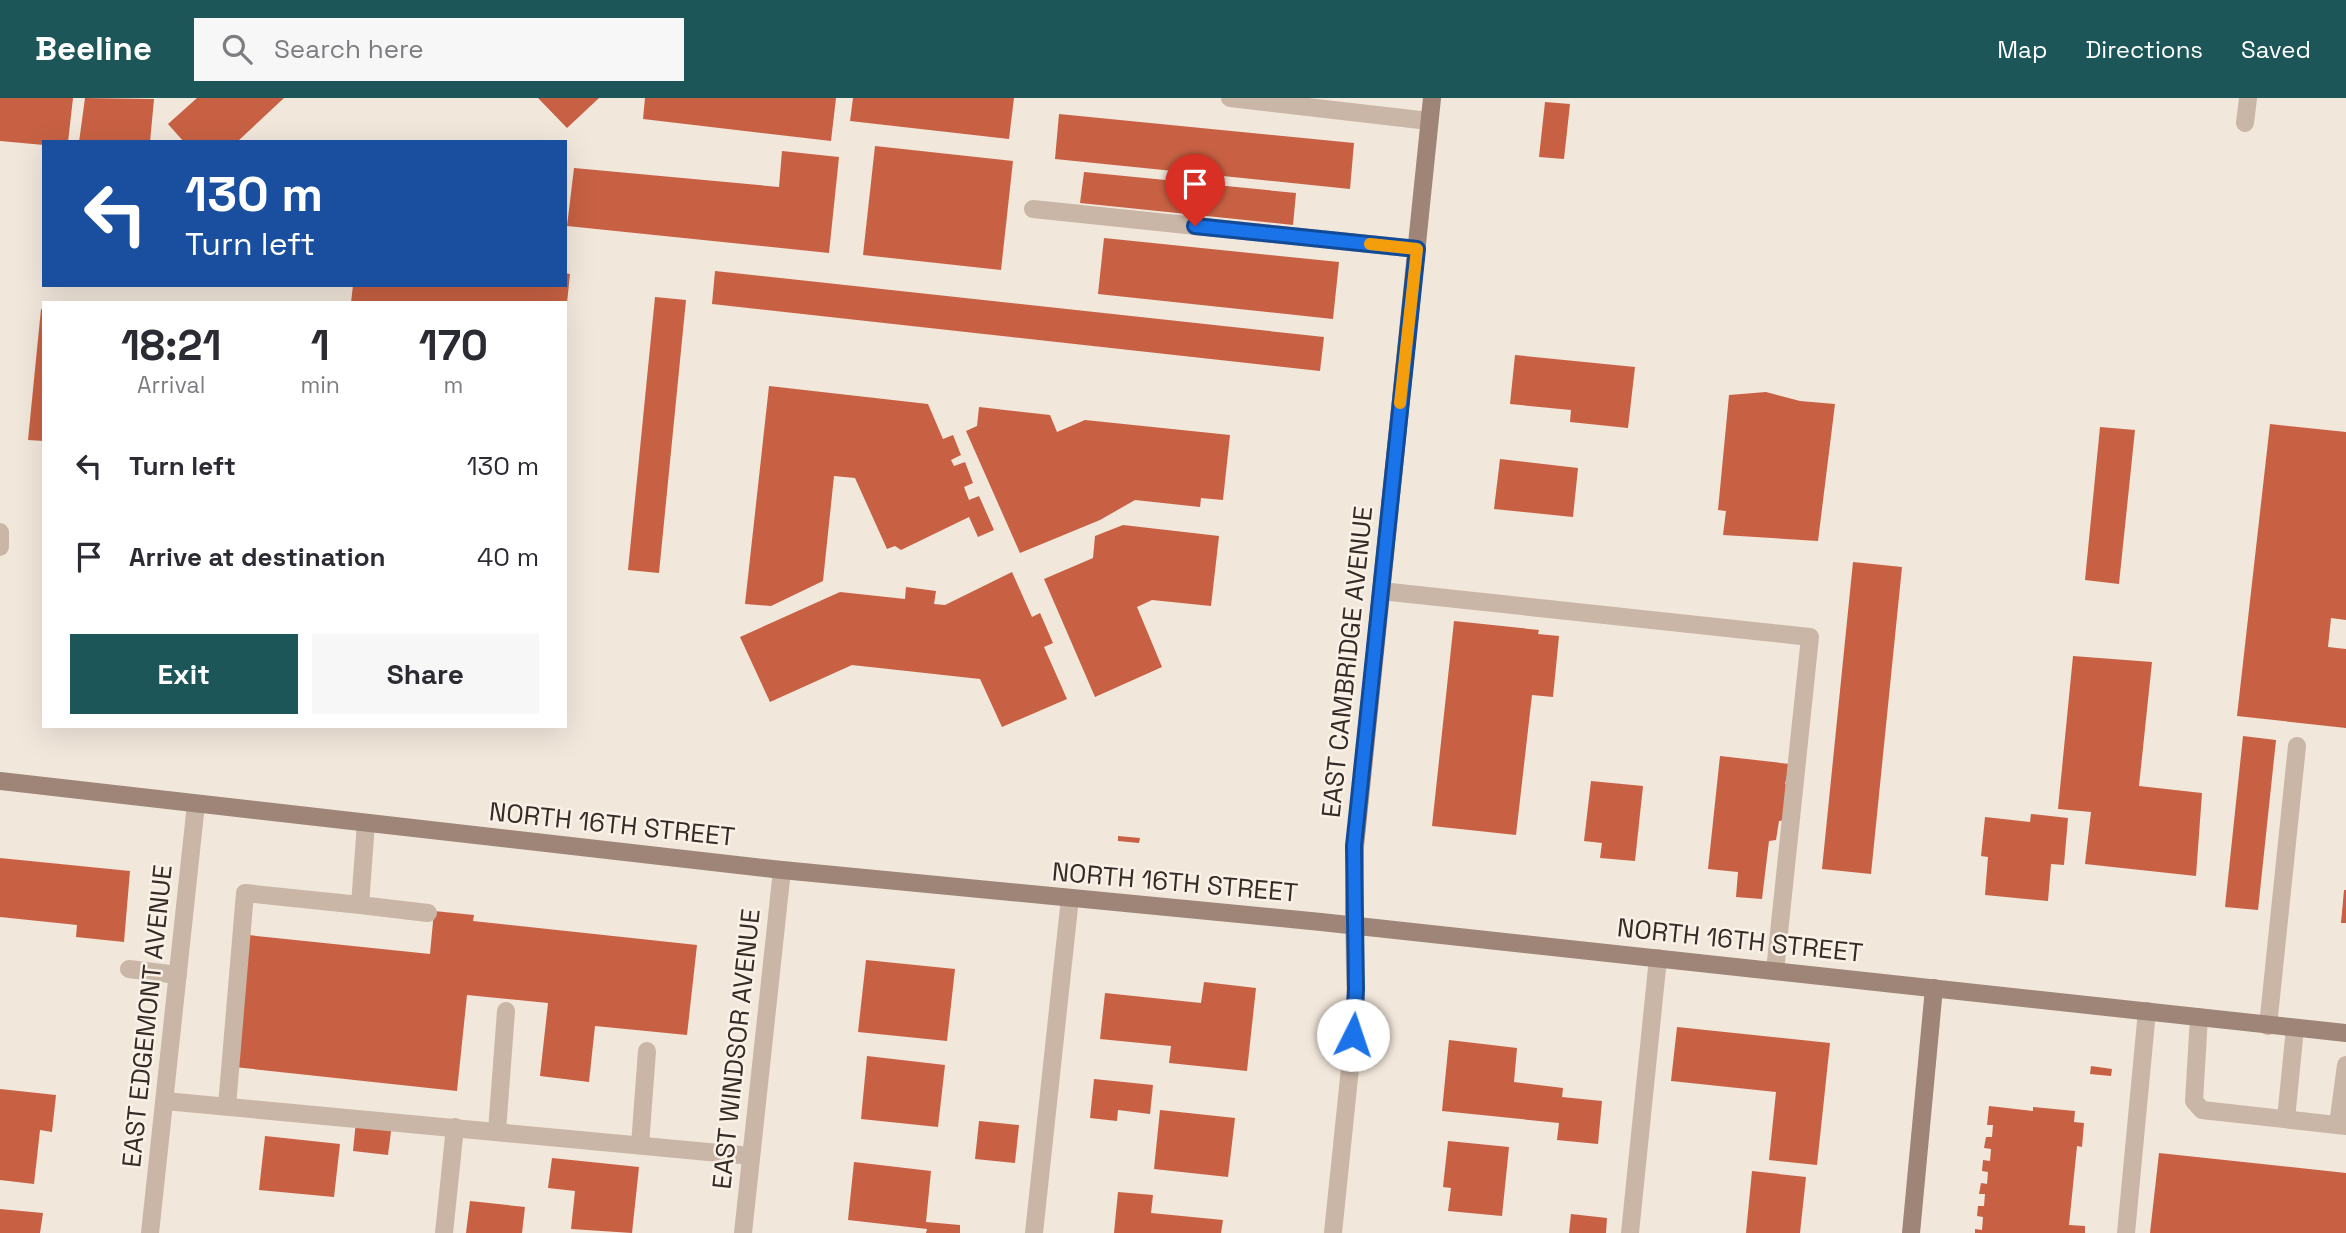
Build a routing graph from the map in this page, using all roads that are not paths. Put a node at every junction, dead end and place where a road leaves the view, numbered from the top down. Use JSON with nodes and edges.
{"nodes":[{"id":1,"x":1230,"y":98,"type":"edge"},
{"id":2,"x":1432,"y":98,"type":"edge"},
{"id":3,"x":2248,"y":98,"type":"edge"},
{"id":4,"x":1429,"y":121,"type":"junction"},
{"id":5,"x":2245,"y":122,"type":"dead end"},
{"id":6,"x":1032,"y":209,"type":"dead end"},
{"id":7,"x":1417,"y":249,"type":"junction"},
{"id":8,"x":0,"y":532,"type":"edge"},
{"id":9,"x":0,"y":547,"type":"edge"},
{"id":10,"x":1381,"y":591,"type":"junction"},
{"id":11,"x":2297,"y":746,"type":"dead end"},
{"id":12,"x":0,"y":781,"type":"edge"},
{"id":13,"x":196,"y":804,"type":"junction"},
{"id":14,"x":366,"y":822,"type":"junction"},
{"id":15,"x":782,"y":870,"type":"junction"},
{"id":16,"x":1070,"y":898,"type":"junction"},
{"id":17,"x":360,"y":905,"type":"junction"},
{"id":18,"x":428,"y":913,"type":"dead end"},
{"id":19,"x":1354,"y":925,"type":"junction"},
{"id":20,"x":1658,"y":958,"type":"junction"},
{"id":21,"x":129,"y":969,"type":"dead end"},
{"id":22,"x":1775,"y":971,"type":"junction"},
{"id":23,"x":178,"y":975,"type":"junction"},
{"id":24,"x":1934,"y":988,"type":"junction"},
{"id":25,"x":506,"y":1011,"type":"dead end"},
{"id":26,"x":2147,"y":1012,"type":"junction"},
{"id":27,"x":2199,"y":1017,"type":"junction"},
{"id":28,"x":2268,"y":1026,"type":"junction"},
{"id":29,"x":2295,"y":1028,"type":"junction"},
{"id":30,"x":2346,"y":1033,"type":"edge"},
{"id":31,"x":647,"y":1051,"type":"dead end"},
{"id":32,"x":2346,"y":1065,"type":"edge"},
{"id":33,"x":165,"y":1101,"type":"junction"},
{"id":34,"x":227,"y":1106,"type":"junction"},
{"id":35,"x":2286,"y":1119,"type":"junction"},
{"id":36,"x":455,"y":1126,"type":"junction"},
{"id":37,"x":2342,"y":1126,"type":"edge"},
{"id":38,"x":497,"y":1131,"type":"junction"},
{"id":39,"x":640,"y":1145,"type":"junction"},
{"id":40,"x":751,"y":1157,"type":"junction"},
{"id":41,"x":150,"y":1233,"type":"edge"},
{"id":42,"x":444,"y":1233,"type":"edge"},
{"id":43,"x":743,"y":1233,"type":"edge"},
{"id":44,"x":1034,"y":1233,"type":"edge"},
{"id":45,"x":1333,"y":1233,"type":"edge"},
{"id":46,"x":1630,"y":1233,"type":"edge"},
{"id":47,"x":1912,"y":1233,"type":"edge"},
{"id":48,"x":2126,"y":1233,"type":"edge"}],
"edges":[{"from":1,"to":4,"type":"street"},
{"from":2,"to":4,"type":"main road","name":"EAST CAMBRIDGE AVENUE"},
{"from":3,"to":5,"type":"street"},
{"from":4,"to":7,"type":"main road","name":"EAST CAMBRIDGE AVENUE"},
{"from":6,"to":7,"type":"street"},
{"from":7,"to":10,"type":"main road","name":"EAST CAMBRIDGE AVENUE"},
{"from":8,"to":9,"type":"street"},
{"from":10,"to":19,"type":"main road","name":"EAST CAMBRIDGE AVENUE"},
{"from":10,"to":22,"type":"street"},
{"from":11,"to":28,"type":"street"},
{"from":12,"to":13,"type":"main road","name":"NORTH 16TH STREET"},
{"from":13,"to":14,"type":"main road","name":"NORTH 16TH STREET"},
{"from":13,"to":23,"type":"street","name":"EAST EDGEMONT AVENUE"},
{"from":14,"to":15,"type":"main road","name":"NORTH 16TH STREET"},
{"from":14,"to":17,"type":"street"},
{"from":15,"to":16,"type":"main road","name":"NORTH 16TH STREET"},
{"from":15,"to":40,"type":"street","name":"EAST WINDSOR AVENUE"},
{"from":16,"to":19,"type":"main road","name":"NORTH 16TH STREET"},
{"from":16,"to":44,"type":"street"},
{"from":17,"to":18,"type":"street"},
{"from":17,"to":34,"type":"street"},
{"from":19,"to":20,"type":"main road","name":"NORTH 16TH STREET"},
{"from":19,"to":45,"type":"street","name":"EAST CAMBRIDGE AVENUE"},
{"from":20,"to":22,"type":"main road","name":"NORTH 16TH STREET"},
{"from":20,"to":46,"type":"street"},
{"from":21,"to":23,"type":"street"},
{"from":22,"to":24,"type":"main road","name":"NORTH 16TH STREET"},
{"from":23,"to":33,"type":"street","name":"EAST EDGEMONT AVENUE"},
{"from":24,"to":26,"type":"main road","name":"NORTH 16TH STREET"},
{"from":24,"to":47,"type":"main road"},
{"from":25,"to":38,"type":"street"},
{"from":26,"to":27,"type":"main road","name":"NORTH 16TH STREET"},
{"from":26,"to":48,"type":"street"},
{"from":27,"to":28,"type":"main road","name":"NORTH 16TH STREET"},
{"from":27,"to":35,"type":"street"},
{"from":28,"to":29,"type":"main road","name":"NORTH 16TH STREET"},
{"from":29,"to":30,"type":"main road","name":"NORTH 16TH STREET"},
{"from":29,"to":35,"type":"street"},
{"from":31,"to":39,"type":"street"},
{"from":32,"to":37,"type":"street"},
{"from":33,"to":34,"type":"street"},
{"from":33,"to":41,"type":"street","name":"EAST EDGEMONT AVENUE"},
{"from":34,"to":36,"type":"street"},
{"from":35,"to":37,"type":"street"},
{"from":36,"to":38,"type":"street"},
{"from":36,"to":42,"type":"street"},
{"from":38,"to":39,"type":"street"},
{"from":39,"to":40,"type":"street"},
{"from":40,"to":43,"type":"street","name":"EAST WINDSOR AVENUE"}]}
